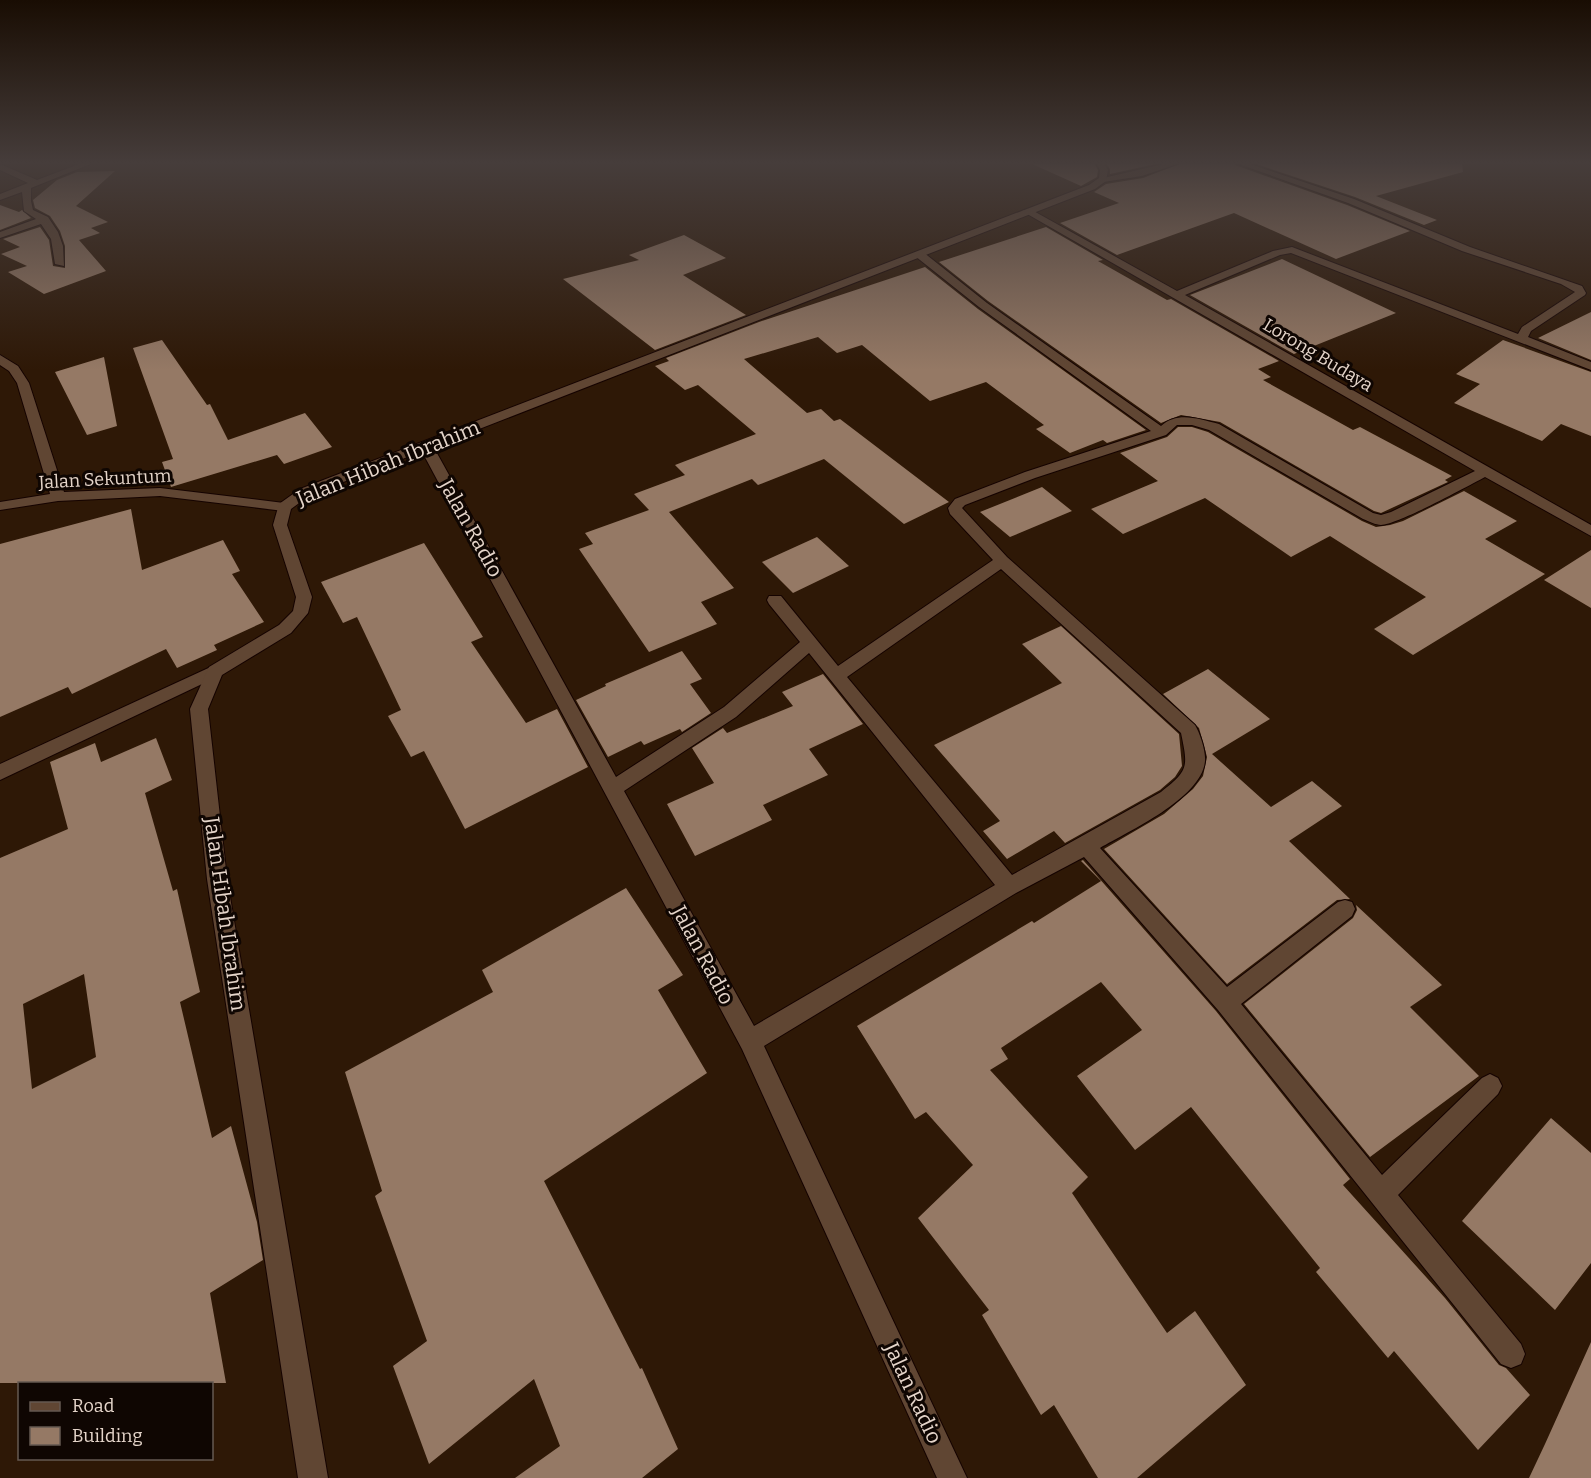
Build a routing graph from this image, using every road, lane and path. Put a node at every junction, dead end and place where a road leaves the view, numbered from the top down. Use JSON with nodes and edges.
{"nodes":[{"id":1,"x":53,"y":232,"type":"edge"},
{"id":2,"x":974,"y":232,"type":"edge"},
{"id":3,"x":1064,"y":232,"type":"edge"},
{"id":4,"x":1426,"y":232,"type":"edge"},
{"id":5,"x":919,"y":254,"type":"junction"},
{"id":6,"x":60,"y":264,"type":"dead end"},
{"id":7,"x":1176,"y":295,"type":"junction"},
{"id":8,"x":1522,"y":339,"type":"junction"},
{"id":9,"x":0,"y":358,"type":"edge"},
{"id":10,"x":1591,"y":366,"type":"edge"},
{"id":11,"x":1161,"y":432,"type":"junction"},
{"id":12,"x":426,"y":446,"type":"junction"},
{"id":13,"x":1487,"y":471,"type":"junction"},
{"id":14,"x":58,"y":497,"type":"junction"},
{"id":15,"x":0,"y":506,"type":"edge"},
{"id":16,"x":284,"y":507,"type":"junction"},
{"id":17,"x":1591,"y":531,"type":"edge"},
{"id":18,"x":1002,"y":561,"type":"junction"},
{"id":19,"x":776,"y":600,"type":"dead end"},
{"id":20,"x":810,"y":643,"type":"junction"},
{"id":21,"x":215,"y":671,"type":"junction"},
{"id":22,"x":836,"y":676,"type":"junction"},
{"id":23,"x":0,"y":772,"type":"edge"},
{"id":24,"x":614,"y":789,"type":"junction"},
{"id":25,"x":1086,"y":846,"type":"junction"},
{"id":26,"x":1009,"y":887,"type":"junction"},
{"id":27,"x":1345,"y":909,"type":"dead end"},
{"id":28,"x":1226,"y":1002,"type":"junction"},
{"id":29,"x":750,"y":1041,"type":"junction"},
{"id":30,"x":1490,"y":1086,"type":"dead end"},
{"id":31,"x":1381,"y":1194,"type":"junction"},
{"id":32,"x":1511,"y":1354,"type":"dead end"},
{"id":33,"x":313,"y":1478,"type":"edge"},
{"id":34,"x":952,"y":1478,"type":"edge"}],
"edges":[{"from":1,"to":6,"type":"street"},
{"from":2,"to":5,"type":"street","name":"Jalan Hibah Ibrahim"},
{"from":3,"to":7,"type":"street","name":"Lorong Budaya"},
{"from":4,"to":8,"type":"street"},
{"from":5,"to":11,"type":"street"},
{"from":5,"to":12,"type":"street","name":"Jalan Hibah Ibrahim"},
{"from":7,"to":8,"type":"street"},
{"from":7,"to":13,"type":"street","name":"Lorong Budaya"},
{"from":8,"to":10,"type":"street"},
{"from":9,"to":14,"type":"street"},
{"from":11,"to":13,"type":"street"},
{"from":11,"to":18,"type":"street"},
{"from":12,"to":16,"type":"street","name":"Jalan Hibah Ibrahim"},
{"from":12,"to":24,"type":"street","name":"Jalan Radio"},
{"from":13,"to":17,"type":"street","name":"Lorong Budaya"},
{"from":14,"to":15,"type":"street","name":"Jalan Sekuntum"},
{"from":14,"to":16,"type":"street","name":"Jalan Sekuntum"},
{"from":16,"to":21,"type":"street","name":"Jalan Hibah Ibrahim"},
{"from":18,"to":22,"type":"street"},
{"from":18,"to":25,"type":"street"},
{"from":19,"to":20,"type":"street"},
{"from":20,"to":22,"type":"street"},
{"from":20,"to":24,"type":"street"},
{"from":21,"to":23,"type":"street"},
{"from":21,"to":33,"type":"street","name":"Jalan Hibah Ibrahim"},
{"from":22,"to":26,"type":"street"},
{"from":24,"to":29,"type":"street","name":"Jalan Radio"},
{"from":25,"to":26,"type":"street"},
{"from":25,"to":28,"type":"street"},
{"from":26,"to":29,"type":"street"},
{"from":27,"to":28,"type":"street"},
{"from":28,"to":31,"type":"street"},
{"from":29,"to":34,"type":"street","name":"Jalan Radio"},
{"from":30,"to":31,"type":"street"},
{"from":31,"to":32,"type":"street"}]}
